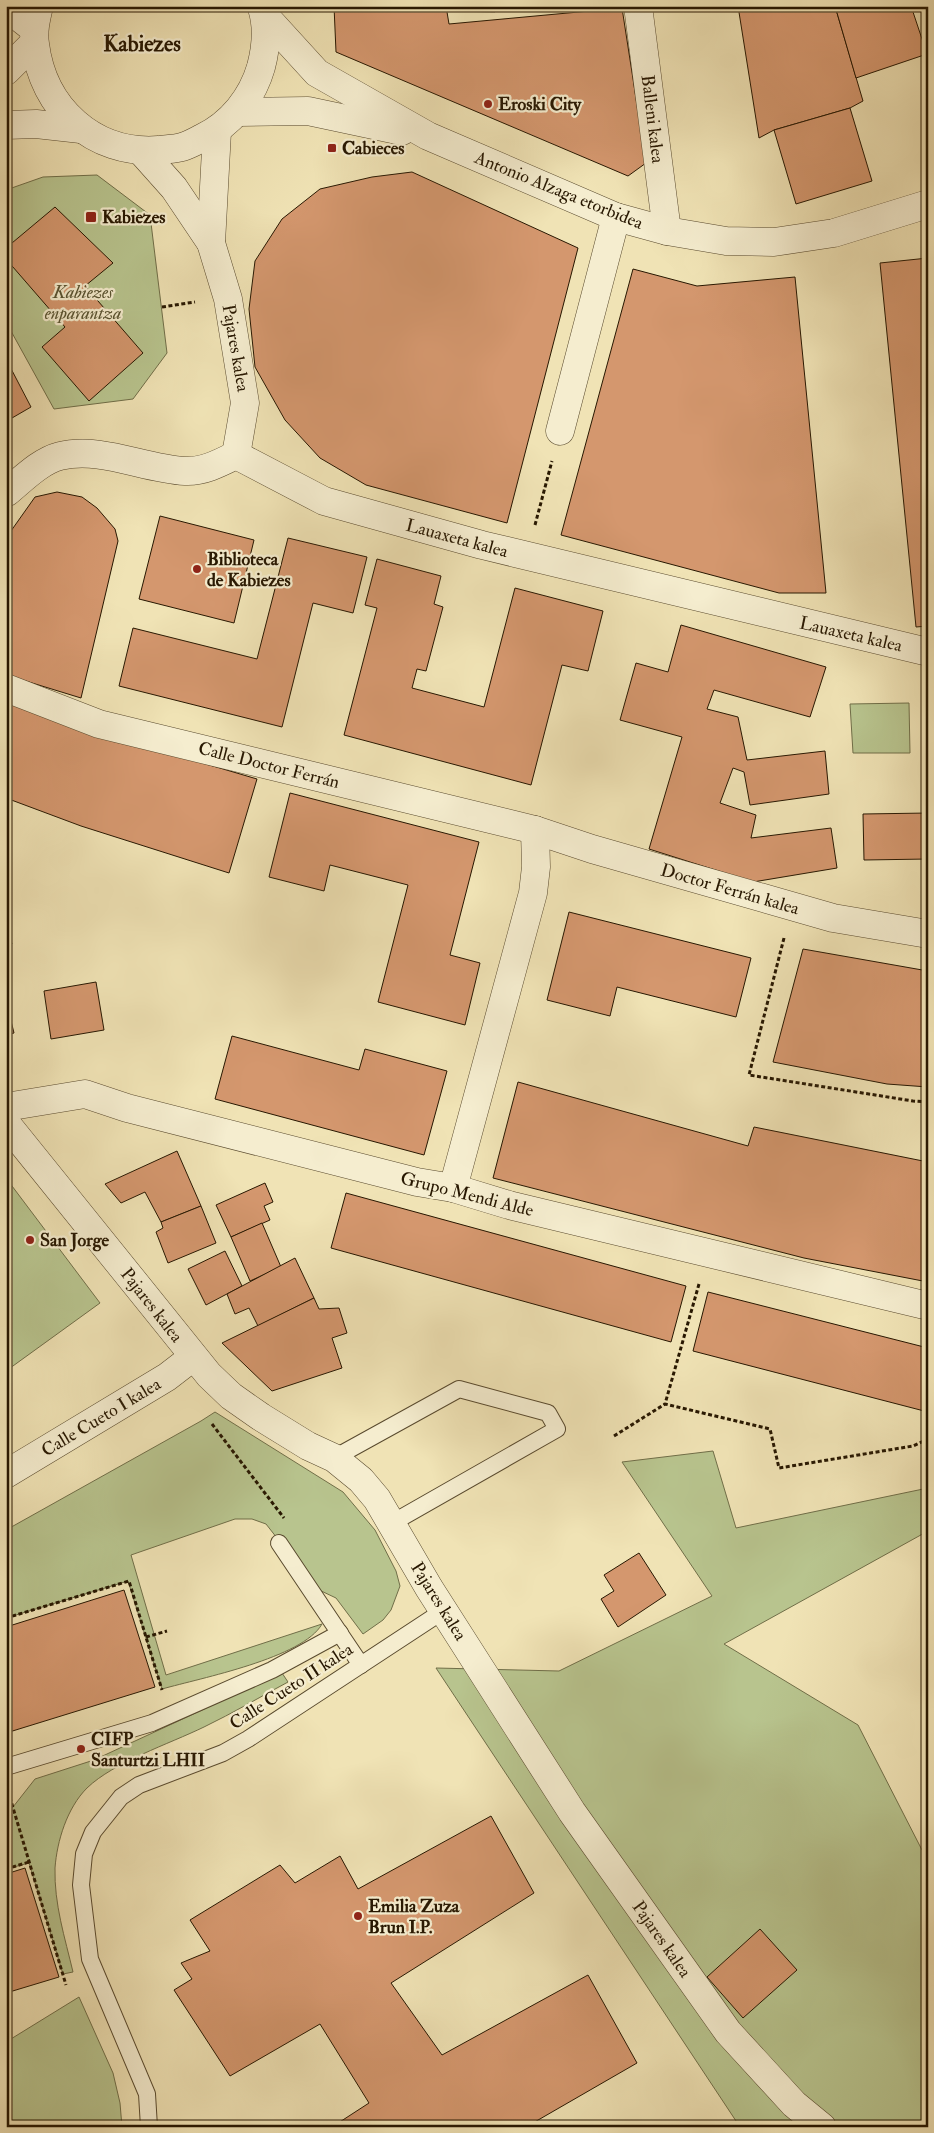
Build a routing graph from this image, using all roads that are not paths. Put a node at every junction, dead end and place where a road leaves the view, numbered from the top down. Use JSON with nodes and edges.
{"nodes":[{"id":1,"x":638,"y":6,"type":"edge"},
{"id":2,"x":6,"y":7,"type":"edge"},
{"id":3,"x":263,"y":11,"type":"edge"},
{"id":4,"x":36,"y":26,"type":"edge"},
{"id":5,"x":6,"y":71,"type":"edge"},
{"id":6,"x":238,"y":112,"type":"junction"},
{"id":7,"x":6,"y":124,"type":"edge"},
{"id":8,"x":81,"y":129,"type":"junction"},
{"id":9,"x":217,"y":131,"type":"junction"},
{"id":10,"x":428,"y":136,"type":"junction"},
{"id":11,"x":141,"y":151,"type":"junction"},
{"id":12,"x":928,"y":204,"type":"edge"},
{"id":13,"x":616,"y":217,"type":"junction"},
{"id":14,"x":668,"y":232,"type":"junction"},
{"id":15,"x":212,"y":243,"type":"junction"},
{"id":16,"x":560,"y":431,"type":"road end"},
{"id":17,"x":236,"y":455,"type":"junction"},
{"id":18,"x":6,"y":493,"type":"edge"},
{"id":19,"x":928,"y":652,"type":"edge"},
{"id":20,"x":6,"y":688,"type":"edge"},
{"id":21,"x":535,"y":830,"type":"junction"},
{"id":22,"x":928,"y":934,"type":"edge"},
{"id":23,"x":6,"y":1107,"type":"edge"},
{"id":24,"x":6,"y":1123,"type":"edge"},
{"id":25,"x":453,"y":1188,"type":"junction"},
{"id":26,"x":928,"y":1306,"type":"edge"},
{"id":27,"x":193,"y":1357,"type":"junction"},
{"id":28,"x":334,"y":1458,"type":"junction"},
{"id":29,"x":6,"y":1474,"type":"edge"},
{"id":30,"x":392,"y":1523,"type":"junction"},
{"id":31,"x":279,"y":1543,"type":"dead end"},
{"id":32,"x":443,"y":1611,"type":"junction"},
{"id":33,"x":340,"y":1633,"type":"junction"},
{"id":34,"x":361,"y":1665,"type":"junction"},
{"id":35,"x":6,"y":1767,"type":"edge"},
{"id":36,"x":148,"y":2127,"type":"edge"},
{"id":37,"x":822,"y":2127,"type":"edge"}],
"edges":[{"from":1,"to":14,"type":"street","name":"Balleni kalea"},
{"from":2,"to":4,"type":"street"},
{"from":3,"to":6,"type":"street"},
{"from":3,"to":10,"type":"street","name":"Antonio Alzaga etorbidea"},
{"from":4,"to":5,"type":"street"},
{"from":4,"to":8,"type":"street"},
{"from":6,"to":9,"type":"street"},
{"from":6,"to":10,"type":"street","name":"Antonio Alzaga etorbidea"},
{"from":7,"to":8,"type":"street"},
{"from":8,"to":11,"type":"street"},
{"from":9,"to":11,"type":"street"},
{"from":9,"to":15,"type":"street","name":"Pajares kalea"},
{"from":10,"to":13,"type":"street","name":"Antonio Alzaga etorbidea"},
{"from":11,"to":15,"type":"street","name":"Pajares kalea"},
{"from":12,"to":14,"type":"street","name":"Antonio Alzaga etorbidea"},
{"from":13,"to":14,"type":"street","name":"Antonio Alzaga etorbidea"},
{"from":13,"to":16,"type":"street"},
{"from":15,"to":17,"type":"street","name":"Pajares kalea"},
{"from":17,"to":18,"type":"street"},
{"from":17,"to":19,"type":"street","name":"Lauaxeta kalea"},
{"from":20,"to":21,"type":"street","name":"Calle Doctor Ferrán"},
{"from":21,"to":22,"type":"street","name":"Doctor Ferrán kalea"},
{"from":21,"to":25,"type":"street"},
{"from":23,"to":25,"type":"street","name":"Grupo Mendi Alde"},
{"from":24,"to":27,"type":"street","name":"Pajares kalea"},
{"from":25,"to":26,"type":"street","name":"Grupo Mendi Alde"},
{"from":27,"to":28,"type":"street","name":"Pajares kalea"},
{"from":27,"to":29,"type":"street","name":"Calle Cueto I kalea"},
{"from":28,"to":30,"type":"street","name":"Pajares kalea"},
{"from":28,"to":30,"type":"lane"},
{"from":30,"to":32,"type":"street","name":"Pajares kalea"},
{"from":31,"to":33,"type":"lane"},
{"from":32,"to":34,"type":"lane","name":"Calle Cueto II kalea"},
{"from":32,"to":37,"type":"street","name":"Pajares kalea"},
{"from":33,"to":34,"type":"lane"},
{"from":33,"to":35,"type":"lane"},
{"from":34,"to":36,"type":"lane","name":"Calle Cueto II kalea"}]}
